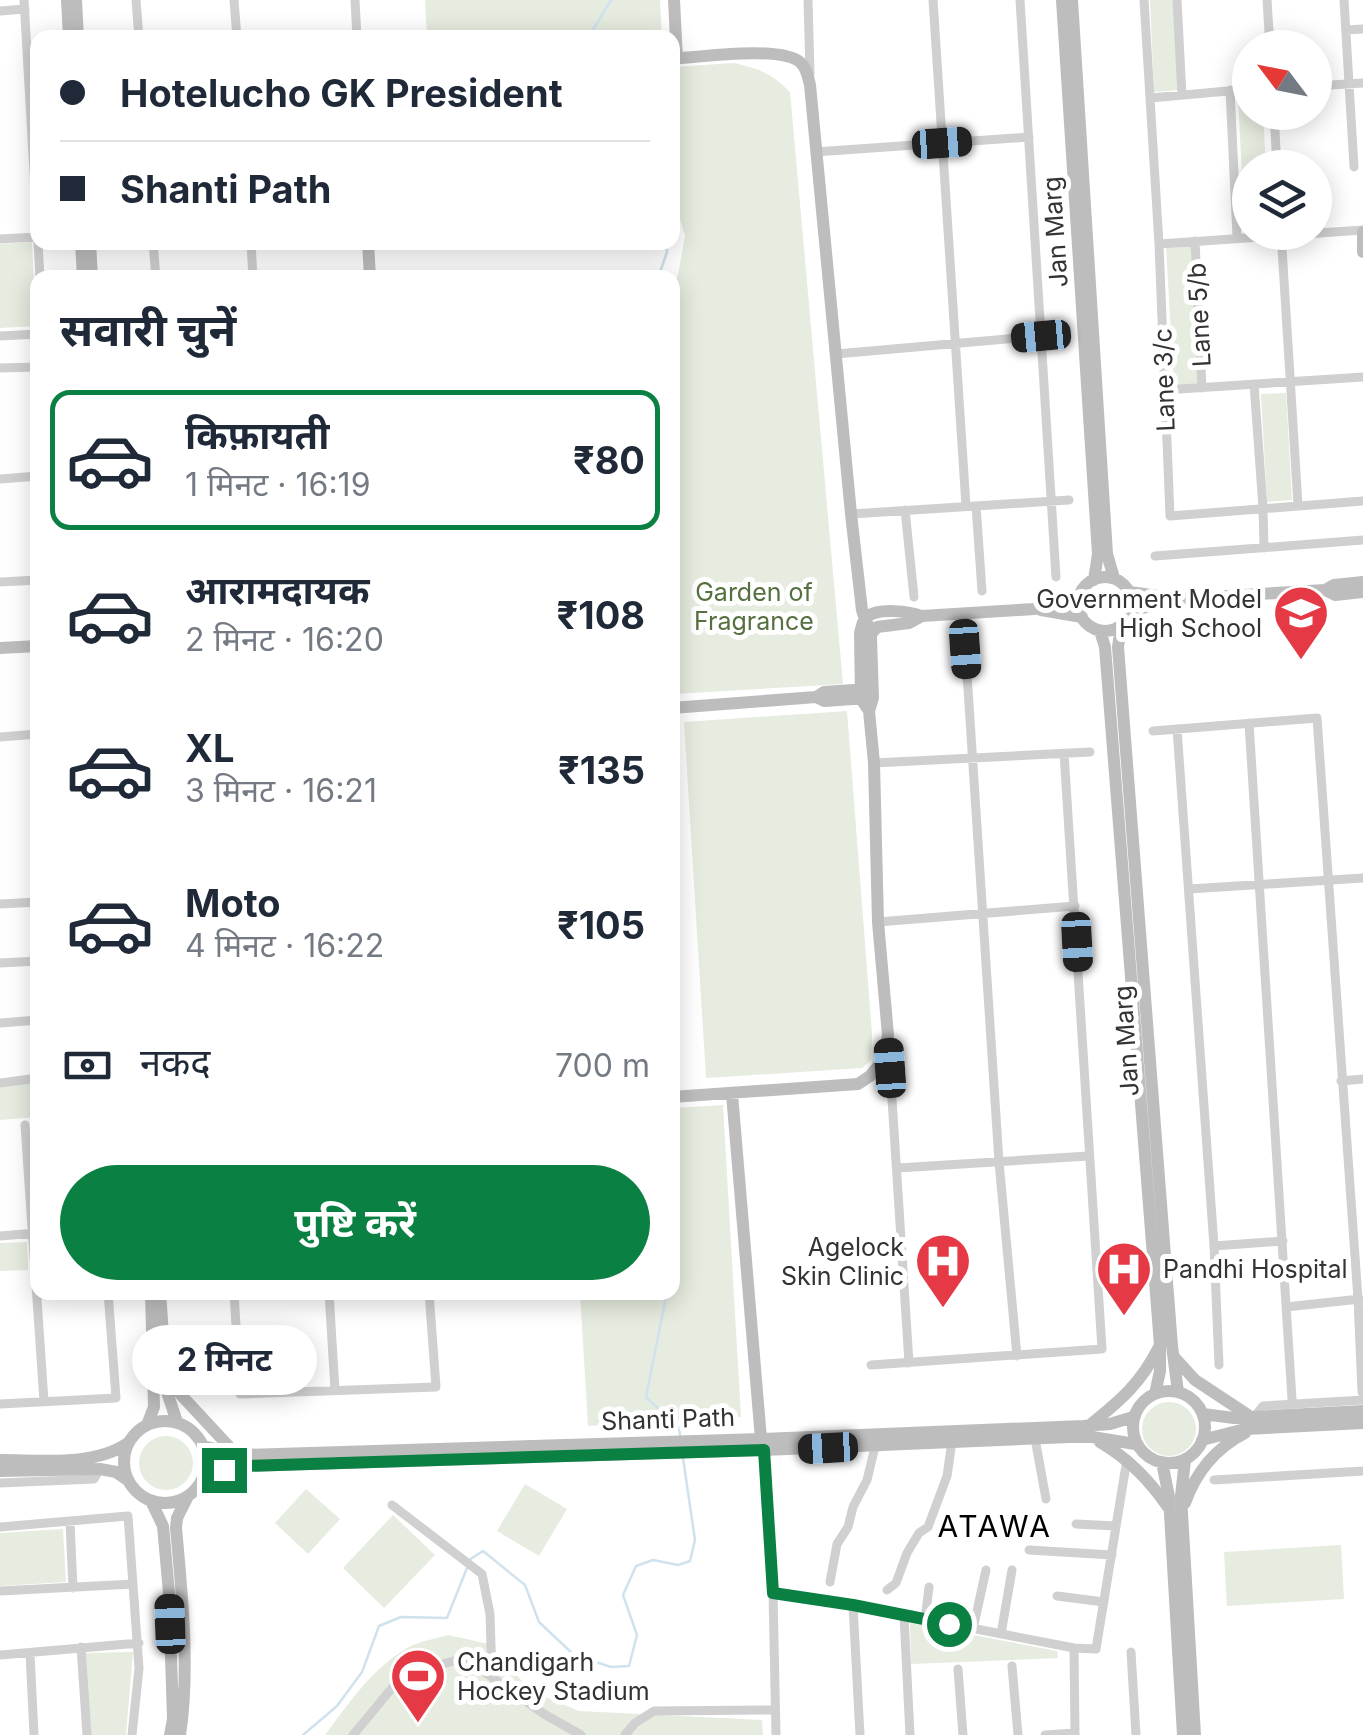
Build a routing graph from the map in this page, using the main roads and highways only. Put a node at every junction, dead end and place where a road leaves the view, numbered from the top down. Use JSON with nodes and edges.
{"nodes":[{"id":1,"x":66,"y":0,"type":"edge"},
{"id":2,"x":76,"y":0,"type":"edge"},
{"id":3,"x":674,"y":0,"type":"edge"},
{"id":4,"x":1062,"y":0,"type":"edge"},
{"id":5,"x":1072,"y":0,"type":"edge"},
{"id":6,"x":68,"y":30,"type":"edge"},
{"id":7,"x":78,"y":30,"type":"edge"},
{"id":8,"x":675,"y":30,"type":"edge"},
{"id":9,"x":680,"y":59,"type":"edge"},
{"id":10,"x":1363,"y":231,"type":"edge"},
{"id":11,"x":1363,"y":252,"type":"edge"},
{"id":12,"x":1114,"y":578,"type":"junction"},
{"id":13,"x":1094,"y":580,"type":"junction"},
{"id":14,"x":1363,"y":582,"type":"edge"},
{"id":15,"x":1325,"y":590,"type":"junction"},
{"id":16,"x":1130,"y":592,"type":"junction"},
{"id":17,"x":1363,"y":592,"type":"edge"},
{"id":18,"x":1079,"y":596,"type":"junction"},
{"id":19,"x":1178,"y":598,"type":"junction"},
{"id":20,"x":1034,"y":609,"type":"junction"},
{"id":21,"x":1132,"y":611,"type":"junction"},
{"id":22,"x":1082,"y":618,"type":"junction"},
{"id":23,"x":868,"y":626,"type":"junction"},
{"id":24,"x":1121,"y":626,"type":"junction"},
{"id":25,"x":1100,"y":630,"type":"junction"},
{"id":26,"x":30,"y":646,"type":"edge"},
{"id":27,"x":0,"y":648,"type":"edge"},
{"id":28,"x":867,"y":697,"type":"junction"},
{"id":29,"x":680,"y":707,"type":"edge"},
{"id":30,"x":732,"y":1094,"type":"junction"},
{"id":31,"x":680,"y":1096,"type":"edge"},
{"id":32,"x":151,"y":1300,"type":"edge"},
{"id":33,"x":160,"y":1300,"type":"edge"},
{"id":34,"x":1160,"y":1345,"type":"junction"},
{"id":35,"x":1174,"y":1357,"type":"junction"},
{"id":36,"x":165,"y":1372,"type":"junction"},
{"id":37,"x":1178,"y":1392,"type":"junction"},
{"id":38,"x":1156,"y":1394,"type":"junction"},
{"id":39,"x":1363,"y":1410,"type":"edge"},
{"id":40,"x":1203,"y":1414,"type":"junction"},
{"id":41,"x":1133,"y":1416,"type":"junction"},
{"id":42,"x":1252,"y":1421,"type":"junction"},
{"id":43,"x":177,"y":1422,"type":"junction"},
{"id":44,"x":1363,"y":1423,"type":"edge"},
{"id":45,"x":147,"y":1425,"type":"junction"},
{"id":46,"x":1090,"y":1431,"type":"junction"},
{"id":47,"x":1202,"y":1440,"type":"junction"},
{"id":48,"x":128,"y":1444,"type":"junction"},
{"id":49,"x":1135,"y":1444,"type":"junction"},
{"id":50,"x":762,"y":1445,"type":"junction"},
{"id":51,"x":203,"y":1446,"type":"junction"},
{"id":52,"x":644,"y":1448,"type":"junction"},
{"id":53,"x":236,"y":1454,"type":"junction"},
{"id":54,"x":0,"y":1460,"type":"edge"},
{"id":55,"x":1185,"y":1460,"type":"junction"},
{"id":56,"x":1162,"y":1462,"type":"junction"},
{"id":57,"x":0,"y":1471,"type":"edge"},
{"id":58,"x":203,"y":1478,"type":"junction"},
{"id":59,"x":128,"y":1481,"type":"junction"},
{"id":60,"x":188,"y":1496,"type":"junction"},
{"id":61,"x":151,"y":1501,"type":"junction"},
{"id":62,"x":1176,"y":1512,"type":"junction"},
{"id":63,"x":170,"y":1735,"type":"edge"},
{"id":64,"x":180,"y":1735,"type":"edge"},
{"id":65,"x":1183,"y":1735,"type":"edge"},
{"id":66,"x":1196,"y":1735,"type":"edge"}],
"edges":[{"from":1,"to":6,"type":"main road"},
{"from":2,"to":7,"type":"main road"},
{"from":3,"to":8,"type":"main road"},
{"from":4,"to":13,"type":"main road","name":"Jan Marg"},
{"from":5,"to":12,"type":"main road","name":"Jan Marg"},
{"from":9,"to":23,"type":"main road"},
{"from":10,"to":11,"type":"main road"},
{"from":12,"to":13,"type":"main road"},
{"from":12,"to":16,"type":"main road"},
{"from":13,"to":18,"type":"main road"},
{"from":14,"to":15,"type":"main road"},
{"from":15,"to":17,"type":"main road"},
{"from":15,"to":19,"type":"main road"},
{"from":16,"to":19,"type":"main road"},
{"from":16,"to":21,"type":"main road"},
{"from":18,"to":20,"type":"main road"},
{"from":18,"to":22,"type":"main road"},
{"from":19,"to":21,"type":"main road"},
{"from":20,"to":22,"type":"main road"},
{"from":20,"to":23,"type":"main road"},
{"from":21,"to":24,"type":"main road"},
{"from":22,"to":25,"type":"main road"},
{"from":23,"to":28,"type":"main road"},
{"from":24,"to":25,"type":"main road"},
{"from":24,"to":35,"type":"main road","name":"Jan Marg"},
{"from":25,"to":34,"type":"main road","name":"Jan Marg"},
{"from":26,"to":27,"type":"main road"},
{"from":28,"to":29,"type":"main road"},
{"from":28,"to":30,"type":"main road"},
{"from":30,"to":31,"type":"main road"},
{"from":30,"to":50,"type":"main road"},
{"from":32,"to":45,"type":"main road"},
{"from":33,"to":36,"type":"main road"},
{"from":34,"to":38,"type":"main road","name":"Jan Marg"},
{"from":34,"to":46,"type":"main road"},
{"from":35,"to":37,"type":"main road","name":"Jan Marg"},
{"from":35,"to":42,"type":"main road"},
{"from":36,"to":43,"type":"main road"},
{"from":36,"to":53,"type":"main road"},
{"from":37,"to":38,"type":"main road"},
{"from":37,"to":40,"type":"main road"},
{"from":38,"to":41,"type":"main road"},
{"from":39,"to":42,"type":"main road"},
{"from":40,"to":42,"type":"main road"},
{"from":40,"to":47,"type":"main road"},
{"from":41,"to":46,"type":"main road","name":"Shanti Path"},
{"from":41,"to":49,"type":"main road"},
{"from":42,"to":44,"type":"main road"},
{"from":42,"to":47,"type":"main road"},
{"from":42,"to":62,"type":"main road"},
{"from":43,"to":45,"type":"main road"},
{"from":43,"to":51,"type":"main road"},
{"from":45,"to":48,"type":"main road"},
{"from":46,"to":49,"type":"main road","name":"Shanti Path"},
{"from":46,"to":50,"type":"main road","name":"Shanti Path"},
{"from":46,"to":62,"type":"main road"},
{"from":47,"to":55,"type":"main road"},
{"from":48,"to":54,"type":"main road"},
{"from":48,"to":59,"type":"main road"},
{"from":49,"to":56,"type":"main road"},
{"from":50,"to":52,"type":"main road","name":"Shanti Path"},
{"from":51,"to":53,"type":"main road","name":"Shanti Path"},
{"from":51,"to":58,"type":"main road"},
{"from":52,"to":53,"type":"main road","name":"Shanti Path"},
{"from":52,"to":58,"type":"main road","name":"Shanti Path"},
{"from":55,"to":56,"type":"main road"},
{"from":55,"to":62,"type":"main road"},
{"from":56,"to":62,"type":"main road"},
{"from":57,"to":59,"type":"main road"},
{"from":58,"to":60,"type":"main road"},
{"from":59,"to":61,"type":"main road"},
{"from":60,"to":61,"type":"main road"},
{"from":60,"to":64,"type":"main road"},
{"from":61,"to":63,"type":"main road"},
{"from":62,"to":65,"type":"main road"},
{"from":62,"to":66,"type":"main road"}]}
